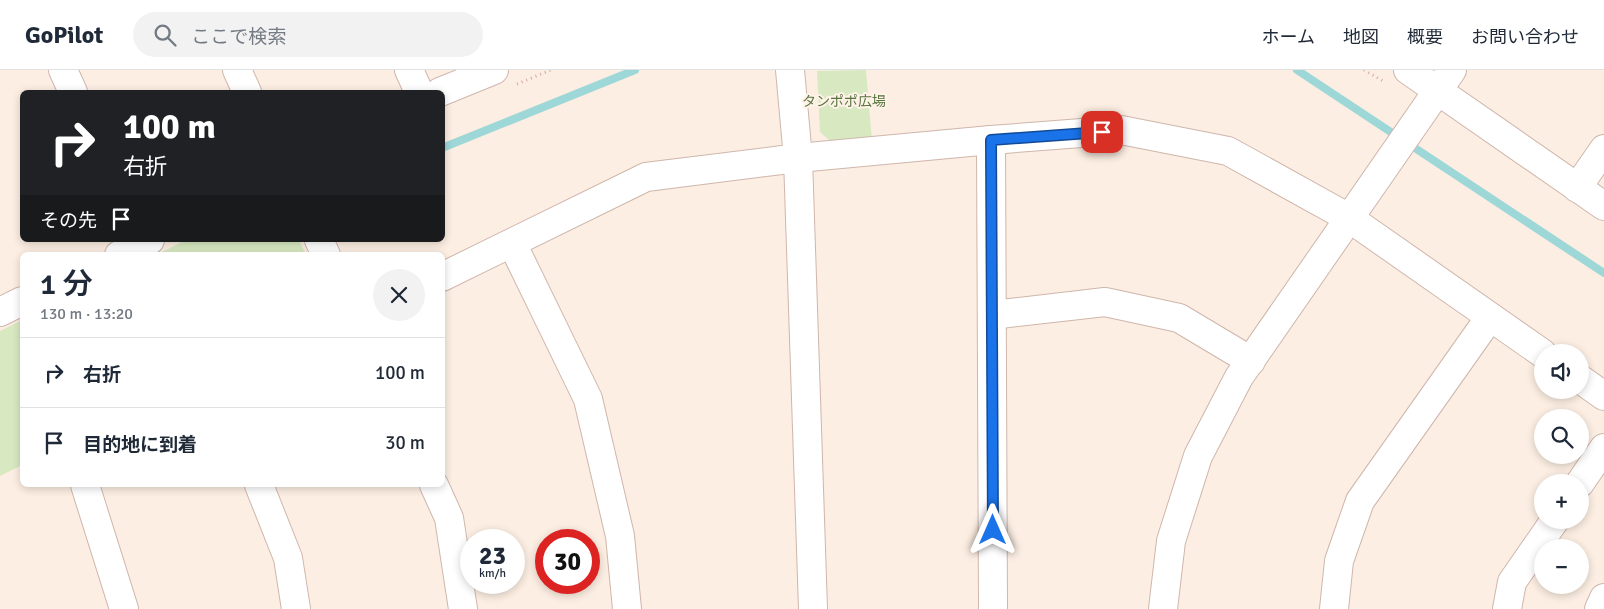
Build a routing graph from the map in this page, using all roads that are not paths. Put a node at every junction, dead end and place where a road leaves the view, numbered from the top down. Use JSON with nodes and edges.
{"nodes":[{"id":1,"x":63,"y":70,"type":"edge"},
{"id":2,"x":236,"y":70,"type":"edge"},
{"id":3,"x":409,"y":70,"type":"edge"},
{"id":4,"x":494,"y":70,"type":"edge"},
{"id":5,"x":1408,"y":70,"type":"edge"},
{"id":6,"x":791,"y":78,"type":"edge"},
{"id":7,"x":1445,"y":80,"type":"edge"},
{"id":8,"x":72,"y":90,"type":"edge"},
{"id":9,"x":246,"y":90,"type":"edge"},
{"id":10,"x":418,"y":90,"type":"edge"},
{"id":11,"x":445,"y":90,"type":"edge"},
{"id":12,"x":991,"y":140,"type":"junction"},
{"id":13,"x":1604,"y":149,"type":"edge"},
{"id":14,"x":798,"y":158,"type":"junction"},
{"id":15,"x":1577,"y":188,"type":"junction"},
{"id":16,"x":1604,"y":206,"type":"edge"},
{"id":17,"x":1349,"y":218,"type":"junction"},
{"id":18,"x":143,"y":242,"type":"edge"},
{"id":19,"x":512,"y":243,"type":"junction"},
{"id":20,"x":125,"y":252,"type":"edge"},
{"id":21,"x":445,"y":276,"type":"edge"},
{"id":22,"x":20,"y":302,"type":"edge"},
{"id":23,"x":0,"y":312,"type":"edge"},
{"id":24,"x":992,"y":315,"type":"junction"},
{"id":25,"x":1490,"y":316,"type":"junction"},
{"id":26,"x":1534,"y":347,"type":"edge"},
{"id":27,"x":1250,"y":360,"type":"junction"},
{"id":28,"x":1589,"y":385,"type":"edge"},
{"id":29,"x":1604,"y":396,"type":"edge"},
{"id":30,"x":1604,"y":448,"type":"edge"},
{"id":31,"x":1586,"y":474,"type":"edge"},
{"id":32,"x":86,"y":487,"type":"edge"},
{"id":33,"x":260,"y":487,"type":"edge"},
{"id":34,"x":435,"y":487,"type":"edge"},
{"id":35,"x":1548,"y":529,"type":"edge"},
{"id":36,"x":1604,"y":598,"type":"edge"},
{"id":37,"x":124,"y":609,"type":"edge"},
{"id":38,"x":296,"y":609,"type":"edge"},
{"id":39,"x":464,"y":609,"type":"edge"},
{"id":40,"x":627,"y":609,"type":"edge"},
{"id":41,"x":813,"y":609,"type":"edge"},
{"id":42,"x":993,"y":609,"type":"edge"},
{"id":43,"x":1163,"y":609,"type":"edge"},
{"id":44,"x":1334,"y":609,"type":"edge"},
{"id":45,"x":1507,"y":609,"type":"edge"},
{"id":46,"x":1599,"y":609,"type":"edge"}],
"edges":[{"from":1,"to":8,"type":"street"},
{"from":2,"to":9,"type":"street"},
{"from":3,"to":10,"type":"street"},
{"from":4,"to":11,"type":"street"},
{"from":5,"to":7,"type":"street"},
{"from":6,"to":14,"type":"street"},
{"from":7,"to":15,"type":"street"},
{"from":7,"to":17,"type":"street"},
{"from":12,"to":14,"type":"street"},
{"from":12,"to":17,"type":"street"},
{"from":12,"to":24,"type":"street"},
{"from":13,"to":15,"type":"street"},
{"from":14,"to":19,"type":"street"},
{"from":14,"to":41,"type":"street"},
{"from":15,"to":16,"type":"street"},
{"from":17,"to":25,"type":"street"},
{"from":17,"to":27,"type":"street"},
{"from":18,"to":20,"type":"street"},
{"from":19,"to":21,"type":"street"},
{"from":19,"to":40,"type":"street"},
{"from":22,"to":23,"type":"street"},
{"from":24,"to":27,"type":"street"},
{"from":24,"to":42,"type":"street"},
{"from":25,"to":26,"type":"street"},
{"from":25,"to":44,"type":"street"},
{"from":27,"to":43,"type":"street"},
{"from":28,"to":29,"type":"street"},
{"from":30,"to":31,"type":"street"},
{"from":32,"to":37,"type":"street"},
{"from":33,"to":38,"type":"street"},
{"from":34,"to":39,"type":"street"},
{"from":35,"to":45,"type":"street"},
{"from":36,"to":46,"type":"street"}]}
